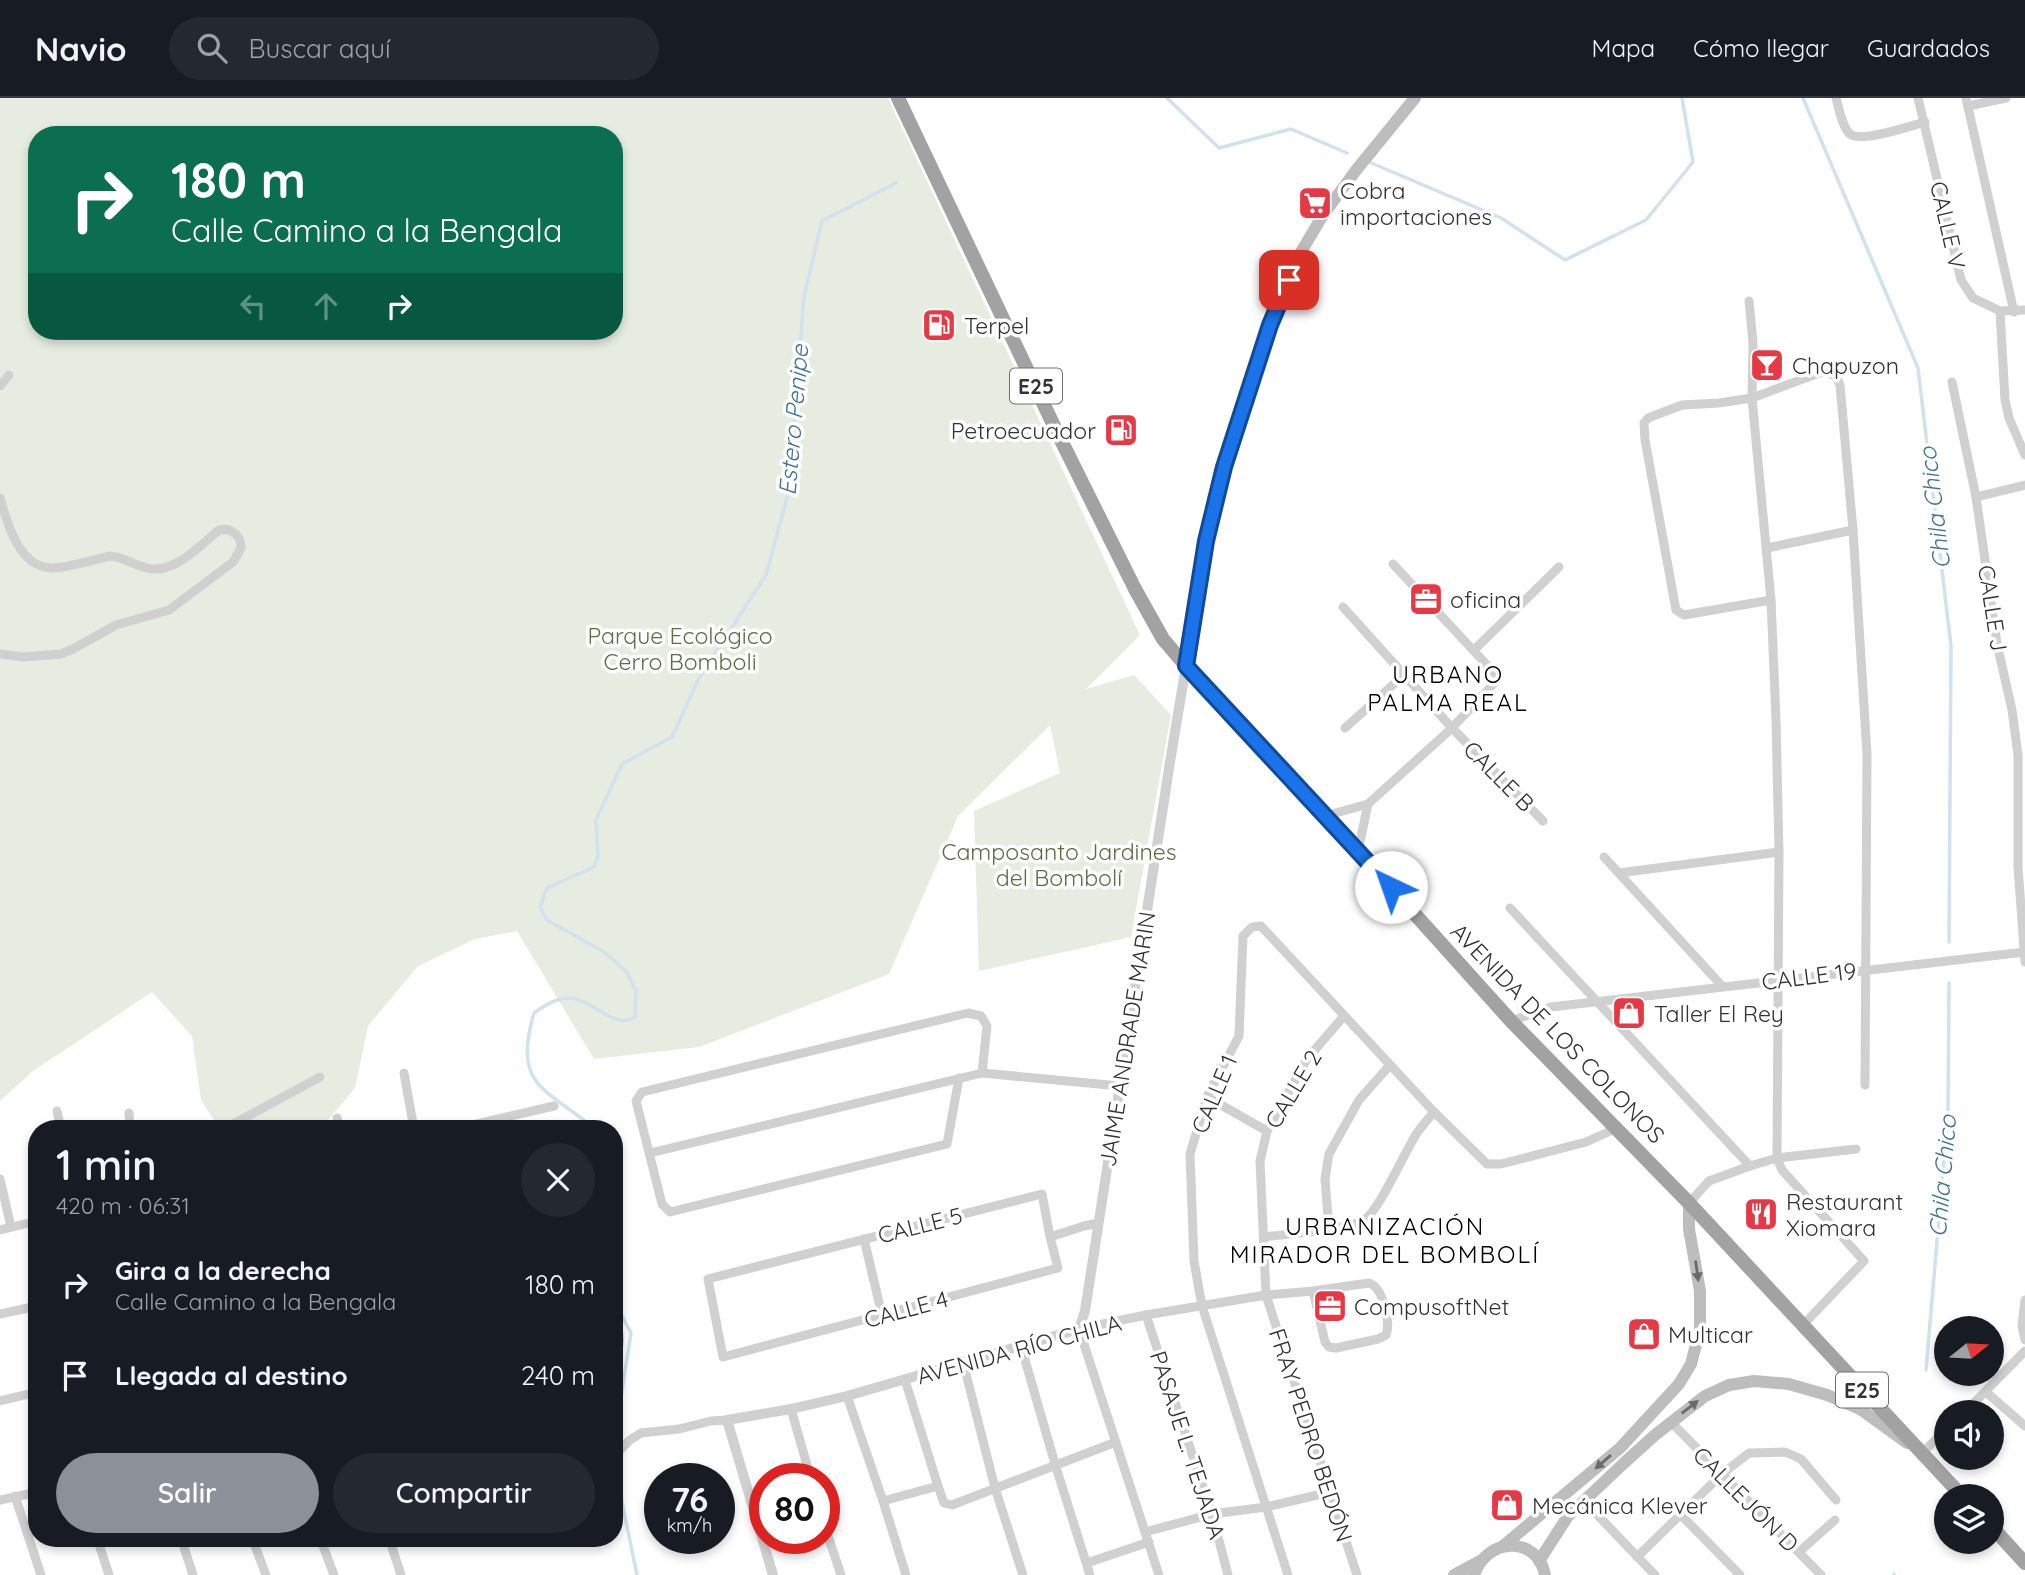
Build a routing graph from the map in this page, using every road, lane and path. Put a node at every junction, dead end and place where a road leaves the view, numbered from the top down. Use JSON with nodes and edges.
{"nodes":[{"id":1,"x":898,"y":98,"type":"edge"},
{"id":2,"x":1415,"y":98,"type":"edge"},
{"id":3,"x":1836,"y":98,"type":"edge"},
{"id":4,"x":1918,"y":98,"type":"edge"},
{"id":5,"x":2006,"y":98,"type":"edge"},
{"id":6,"x":1967,"y":102,"type":"edge"},
{"id":7,"x":1924,"y":122,"type":"junction"},
{"id":8,"x":1749,"y":301,"type":"dead end"},
{"id":9,"x":2025,"y":310,"type":"edge"},
{"id":10,"x":2000,"y":311,"type":"junction"},
{"id":11,"x":2014,"y":312,"type":"junction"},
{"id":12,"x":9,"y":375,"type":"dead end"},
{"id":13,"x":1952,"y":382,"type":"dead end"},
{"id":14,"x":0,"y":386,"type":"edge"},
{"id":15,"x":1752,"y":398,"type":"junction"},
{"id":16,"x":2025,"y":455,"type":"edge"},
{"id":17,"x":2025,"y":485,"type":"edge"},
{"id":18,"x":1976,"y":497,"type":"junction"},
{"id":19,"x":0,"y":498,"type":"edge"},
{"id":20,"x":1853,"y":530,"type":"junction"},
{"id":21,"x":1767,"y":548,"type":"junction"},
{"id":22,"x":1393,"y":564,"type":"dead end"},
{"id":23,"x":1559,"y":567,"type":"dead end"},
{"id":24,"x":1771,"y":600,"type":"junction"},
{"id":25,"x":1343,"y":607,"type":"dead end"},
{"id":26,"x":1474,"y":650,"type":"junction"},
{"id":27,"x":0,"y":654,"type":"edge"},
{"id":28,"x":1186,"y":666,"type":"junction"},
{"id":29,"x":1405,"y":674,"type":"junction"},
{"id":30,"x":1345,"y":728,"type":"dead end"},
{"id":31,"x":1452,"y":728,"type":"junction"},
{"id":32,"x":1368,"y":804,"type":"junction"},
{"id":33,"x":1325,"y":816,"type":"junction"},
{"id":34,"x":1543,"y":821,"type":"dead end"},
{"id":35,"x":1358,"y":851,"type":"junction"},
{"id":36,"x":1779,"y":852,"type":"junction"},
{"id":37,"x":1604,"y":857,"type":"dead end"},
{"id":38,"x":1619,"y":873,"type":"junction"},
{"id":39,"x":1510,"y":908,"type":"dead end"},
{"id":40,"x":2025,"y":952,"type":"edge"},
{"id":41,"x":2025,"y":961,"type":"edge"},
{"id":42,"x":1865,"y":970,"type":"junction"},
{"id":43,"x":1777,"y":980,"type":"junction"},
{"id":44,"x":1722,"y":986,"type":"junction"},
{"id":45,"x":1596,"y":1002,"type":"junction"},
{"id":46,"x":1343,"y":1017,"type":"junction"},
{"id":47,"x":1511,"y":1021,"type":"junction"},
{"id":48,"x":1390,"y":1065,"type":"junction"},
{"id":49,"x":404,"y":1073,"type":"dead end"},
{"id":50,"x":982,"y":1073,"type":"junction"},
{"id":51,"x":320,"y":1077,"type":"dead end"},
{"id":52,"x":959,"y":1078,"type":"junction"},
{"id":53,"x":1865,"y":1084,"type":"dead end"},
{"id":54,"x":1119,"y":1086,"type":"junction"},
{"id":55,"x":1207,"y":1097,"type":"junction"},
{"id":56,"x":554,"y":1106,"type":"dead end"},
{"id":57,"x":57,"y":1111,"type":"dead end"},
{"id":58,"x":1434,"y":1112,"type":"junction"},
{"id":59,"x":129,"y":1113,"type":"dead end"},
{"id":60,"x":59,"y":1120,"type":"edge"},
{"id":61,"x":129,"y":1120,"type":"edge"},
{"id":62,"x":241,"y":1120,"type":"edge"},
{"id":63,"x":412,"y":1120,"type":"edge"},
{"id":64,"x":494,"y":1120,"type":"edge"},
{"id":65,"x":1617,"y":1128,"type":"junction"},
{"id":66,"x":1267,"y":1131,"type":"junction"},
{"id":67,"x":1856,"y":1149,"type":"dead end"},
{"id":68,"x":650,"y":1153,"type":"junction"},
{"id":69,"x":1777,"y":1158,"type":"junction"},
{"id":70,"x":1750,"y":1166,"type":"junction"},
{"id":71,"x":0,"y":1179,"type":"edge"},
{"id":72,"x":1689,"y":1203,"type":"junction"},
{"id":73,"x":28,"y":1223,"type":"edge"},
{"id":74,"x":1098,"y":1223,"type":"junction"},
{"id":75,"x":11,"y":1227,"type":"junction"},
{"id":76,"x":1329,"y":1229,"type":"junction"},
{"id":77,"x":0,"y":1230,"type":"edge"},
{"id":78,"x":1050,"y":1237,"type":"junction"},
{"id":79,"x":1264,"y":1237,"type":"junction"},
{"id":80,"x":864,"y":1239,"type":"junction"},
{"id":81,"x":1313,"y":1291,"type":"junction"},
{"id":82,"x":1266,"y":1295,"type":"junction"},
{"id":83,"x":2025,"y":1300,"type":"edge"},
{"id":84,"x":1202,"y":1306,"type":"junction"},
{"id":85,"x":28,"y":1308,"type":"edge"},
{"id":86,"x":0,"y":1314,"type":"edge"},
{"id":87,"x":882,"y":1315,"type":"junction"},
{"id":88,"x":1146,"y":1315,"type":"junction"},
{"id":89,"x":1802,"y":1326,"type":"junction"},
{"id":90,"x":1079,"y":1329,"type":"junction"},
{"id":91,"x":2025,"y":1340,"type":"edge"},
{"id":92,"x":1021,"y":1346,"type":"junction"},
{"id":93,"x":2025,"y":1351,"type":"edge"},
{"id":94,"x":723,"y":1357,"type":"joint"},
{"id":95,"x":963,"y":1362,"type":"junction"},
{"id":96,"x":905,"y":1380,"type":"junction"},
{"id":97,"x":1986,"y":1392,"type":"junction"},
{"id":98,"x":28,"y":1394,"type":"edge"},
{"id":99,"x":847,"y":1396,"type":"junction"},
{"id":100,"x":1978,"y":1400,"type":"edge"},
{"id":101,"x":0,"y":1401,"type":"edge"},
{"id":102,"x":791,"y":1409,"type":"junction"},
{"id":103,"x":727,"y":1420,"type":"junction"},
{"id":104,"x":1671,"y":1422,"type":"junction"},
{"id":105,"x":2025,"y":1426,"type":"edge"},
{"id":106,"x":1116,"y":1441,"type":"junction"},
{"id":107,"x":1934,"y":1442,"type":"edge"},
{"id":108,"x":623,"y":1447,"type":"edge"},
{"id":109,"x":1921,"y":1454,"type":"junction"},
{"id":110,"x":806,"y":1463,"type":"edge"},
{"id":111,"x":1055,"y":1464,"type":"junction"},
{"id":112,"x":1722,"y":1475,"type":"junction"},
{"id":113,"x":1950,"y":1484,"type":"edge"},
{"id":114,"x":938,"y":1486,"type":"junction"},
{"id":115,"x":995,"y":1488,"type":"junction"},
{"id":116,"x":1330,"y":1492,"type":"junction"},
{"id":117,"x":749,"y":1493,"type":"edge"},
{"id":118,"x":28,"y":1494,"type":"edge"},
{"id":119,"x":15,"y":1496,"type":"junction"},
{"id":120,"x":0,"y":1500,"type":"edge"},
{"id":121,"x":1836,"y":1500,"type":"dead end"},
{"id":122,"x":1584,"y":1501,"type":"junction"},
{"id":123,"x":883,"y":1502,"type":"junction"},
{"id":124,"x":1266,"y":1507,"type":"junction"},
{"id":125,"x":1212,"y":1514,"type":"junction"},
{"id":126,"x":1680,"y":1514,"type":"junction"},
{"id":127,"x":1835,"y":1520,"type":"dead end"},
{"id":128,"x":1145,"y":1532,"type":"junction"},
{"id":129,"x":28,"y":1536,"type":"edge"},
{"id":130,"x":2004,"y":1539,"type":"edge"},
{"id":131,"x":1149,"y":1542,"type":"junction"},
{"id":132,"x":1503,"y":1546,"type":"junction"},
{"id":133,"x":32,"y":1547,"type":"edge"},
{"id":134,"x":100,"y":1547,"type":"edge"},
{"id":135,"x":184,"y":1547,"type":"edge"},
{"id":136,"x":255,"y":1547,"type":"edge"},
{"id":137,"x":323,"y":1547,"type":"edge"},
{"id":138,"x":392,"y":1547,"type":"edge"},
{"id":139,"x":1798,"y":1552,"type":"junction"},
{"id":140,"x":2019,"y":1553,"type":"edge"},
{"id":141,"x":767,"y":1554,"type":"edge"},
{"id":142,"x":834,"y":1554,"type":"edge"},
{"id":143,"x":1637,"y":1557,"type":"junction"},
{"id":144,"x":1480,"y":1561,"type":"junction"},
{"id":145,"x":1539,"y":1561,"type":"junction"},
{"id":146,"x":1087,"y":1563,"type":"junction"},
{"id":147,"x":2025,"y":1563,"type":"edge"},
{"id":148,"x":1454,"y":1574,"type":"edge"},
{"id":149,"x":41,"y":1575,"type":"edge"},
{"id":150,"x":109,"y":1575,"type":"edge"},
{"id":151,"x":193,"y":1575,"type":"edge"},
{"id":152,"x":266,"y":1575,"type":"edge"},
{"id":153,"x":334,"y":1575,"type":"edge"},
{"id":154,"x":401,"y":1575,"type":"edge"},
{"id":155,"x":773,"y":1575,"type":"edge"},
{"id":156,"x":841,"y":1575,"type":"edge"},
{"id":157,"x":906,"y":1575,"type":"edge"},
{"id":158,"x":1023,"y":1575,"type":"edge"},
{"id":159,"x":1090,"y":1575,"type":"edge"},
{"id":160,"x":1159,"y":1575,"type":"edge"},
{"id":161,"x":1228,"y":1575,"type":"edge"},
{"id":162,"x":1288,"y":1575,"type":"edge"},
{"id":163,"x":1357,"y":1575,"type":"edge"},
{"id":164,"x":1474,"y":1575,"type":"edge"},
{"id":165,"x":1545,"y":1575,"type":"edge"},
{"id":166,"x":1655,"y":1575,"type":"edge"},
{"id":167,"x":1740,"y":1575,"type":"edge"},
{"id":168,"x":1821,"y":1575,"type":"edge"}],
"edges":[{"from":1,"to":28,"type":"highway","name":"AVENIDA DE LOS COLONOS","number":"E25"},
{"from":2,"to":28,"type":"main road"},
{"from":3,"to":7,"type":"street"},
{"from":4,"to":7,"type":"street","name":"CALLE V"},
{"from":5,"to":6,"type":"street"},
{"from":6,"to":11,"type":"street"},
{"from":7,"to":10,"type":"street","name":"CALLE V"},
{"from":8,"to":15,"type":"street"},
{"from":9,"to":11,"type":"street"},
{"from":10,"to":11,"type":"street"},
{"from":10,"to":16,"type":"street"},
{"from":12,"to":14,"type":"street"},
{"from":13,"to":18,"type":"street","name":"CALLE J"},
{"from":15,"to":20,"type":"street"},
{"from":15,"to":21,"type":"street"},
{"from":15,"to":24,"type":"street"},
{"from":17,"to":18,"type":"street"},
{"from":18,"to":40,"type":"street","name":"CALLE J"},
{"from":19,"to":27,"type":"street"},
{"from":20,"to":21,"type":"street"},
{"from":20,"to":42,"type":"street"},
{"from":21,"to":24,"type":"street"},
{"from":22,"to":26,"type":"street"},
{"from":23,"to":26,"type":"street"},
{"from":24,"to":36,"type":"street"},
{"from":25,"to":29,"type":"street","name":"CALLE B"},
{"from":26,"to":31,"type":"street"},
{"from":28,"to":33,"type":"highway","name":"AVENIDA DE LOS COLONOS","number":"E25"},
{"from":28,"to":54,"type":"street","name":"JAIME ANDRADE MARIN"},
{"from":29,"to":30,"type":"street"},
{"from":29,"to":31,"type":"street","name":"CALLE B"},
{"from":31,"to":32,"type":"street"},
{"from":31,"to":34,"type":"street","name":"CALLE B"},
{"from":32,"to":33,"type":"street"},
{"from":32,"to":35,"type":"street"},
{"from":33,"to":35,"type":"highway","name":"AVENIDA DE LOS COLONOS","number":"E25"},
{"from":35,"to":47,"type":"highway","name":"AVENIDA DE LOS COLONOS","number":"E25"},
{"from":36,"to":38,"type":"street"},
{"from":36,"to":43,"type":"street"},
{"from":37,"to":38,"type":"street"},
{"from":38,"to":44,"type":"street"},
{"from":39,"to":45,"type":"street"},
{"from":40,"to":41,"type":"street","name":"CALLE J"},
{"from":40,"to":42,"type":"street","name":"CALLE 19"},
{"from":42,"to":43,"type":"street","name":"CALLE 19"},
{"from":42,"to":53,"type":"street"},
{"from":43,"to":44,"type":"street","name":"CALLE 19"},
{"from":43,"to":69,"type":"street"},
{"from":44,"to":45,"type":"street","name":"CALLE 19"},
{"from":45,"to":47,"type":"street","name":"CALLE 19"},
{"from":45,"to":70,"type":"street"},
{"from":46,"to":48,"type":"street"},
{"from":46,"to":55,"type":"street","name":"CALLE 1"},
{"from":46,"to":66,"type":"street","name":"CALLE 2"},
{"from":47,"to":65,"type":"highway","name":"AVENIDA DE LOS COLONOS","number":"E25"},
{"from":48,"to":58,"type":"street"},
{"from":48,"to":76,"type":"street"},
{"from":49,"to":63,"type":"street"},
{"from":50,"to":52,"type":"street"},
{"from":50,"to":54,"type":"street"},
{"from":50,"to":68,"type":"street"},
{"from":51,"to":62,"type":"street"},
{"from":52,"to":68,"type":"street"},
{"from":52,"to":68,"type":"street"},
{"from":54,"to":74,"type":"street","name":"JAIME ANDRADE MARIN"},
{"from":55,"to":66,"type":"street"},
{"from":55,"to":84,"type":"street","name":"CALLE 1"},
{"from":56,"to":64,"type":"street"},
{"from":57,"to":60,"type":"street"},
{"from":58,"to":65,"type":"street"},
{"from":58,"to":76,"type":"street"},
{"from":59,"to":61,"type":"street"},
{"from":65,"to":72,"type":"highway","name":"AVENIDA DE LOS COLONOS","number":"E25"},
{"from":66,"to":79,"type":"street","name":"CALLE 2"},
{"from":67,"to":69,"type":"street"},
{"from":69,"to":70,"type":"street"},
{"from":69,"to":89,"type":"street"},
{"from":70,"to":72,"type":"street"},
{"from":71,"to":75,"type":"street"},
{"from":72,"to":89,"type":"highway","name":"AVENIDA DE LOS COLONOS","number":"E25"},
{"from":72,"to":132,"type":"main road","one_way":true},
{"from":73,"to":75,"type":"street"},
{"from":74,"to":78,"type":"street"},
{"from":74,"to":90,"type":"street","name":"JAIME ANDRADE MARIN"},
{"from":75,"to":77,"type":"street"},
{"from":76,"to":79,"type":"street"},
{"from":78,"to":80,"type":"street","name":"CALLE 5"},
{"from":78,"to":87,"type":"street","name":"CALLE 4"},
{"from":79,"to":82,"type":"street","name":"CALLE 2"},
{"from":80,"to":87,"type":"street"},
{"from":80,"to":94,"type":"street","name":"CALLE 5"},
{"from":81,"to":81,"type":"street","name":"AVENIDA RÍO CHILA"},
{"from":81,"to":82,"type":"street","name":"AVENIDA RÍO CHILA"},
{"from":82,"to":84,"type":"street","name":"AVENIDA RÍO CHILA"},
{"from":82,"to":116,"type":"street","name":"FRAY PEDRO BEDÓN"},
{"from":83,"to":91,"type":"street"},
{"from":84,"to":88,"type":"street","name":"AVENIDA RÍO CHILA"},
{"from":84,"to":124,"type":"street","name":"CALLE 1"},
{"from":85,"to":86,"type":"street"},
{"from":87,"to":94,"type":"street","name":"CALLE 4"},
{"from":88,"to":90,"type":"street","name":"AVENIDA RÍO CHILA"},
{"from":88,"to":125,"type":"street","name":"PASAJE L. TEJADA"},
{"from":89,"to":109,"type":"highway","name":"AVENIDA DE LOS COLONOS","number":"E25"},
{"from":90,"to":92,"type":"street","name":"AVENIDA RÍO CHILA"},
{"from":90,"to":106,"type":"street"},
{"from":92,"to":95,"type":"street","name":"AVENIDA RÍO CHILA"},
{"from":92,"to":111,"type":"street"},
{"from":93,"to":97,"type":"street"},
{"from":95,"to":96,"type":"street","name":"AVENIDA RÍO CHILA"},
{"from":95,"to":115,"type":"street"},
{"from":96,"to":99,"type":"street","name":"AVENIDA RÍO CHILA"},
{"from":96,"to":114,"type":"street"},
{"from":97,"to":100,"type":"street"},
{"from":97,"to":105,"type":"street"},
{"from":98,"to":101,"type":"street"},
{"from":99,"to":102,"type":"street","name":"AVENIDA RÍO CHILA"},
{"from":99,"to":123,"type":"street"},
{"from":102,"to":103,"type":"street","name":"AVENIDA RÍO CHILA"},
{"from":102,"to":110,"type":"street"},
{"from":103,"to":108,"type":"street"},
{"from":103,"to":117,"type":"street"},
{"from":104,"to":109,"type":"main road","one_way":true},
{"from":104,"to":112,"type":"street","name":"CALLEJÓN D"},
{"from":104,"to":122,"type":"main road"},
{"from":106,"to":111,"type":"street"},
{"from":106,"to":128,"type":"street"},
{"from":107,"to":109,"type":"street"},
{"from":109,"to":113,"type":"highway","name":"AVENIDA DE LOS COLONOS","number":"E25"},
{"from":111,"to":115,"type":"street"},
{"from":111,"to":146,"type":"street"},
{"from":112,"to":121,"type":"street"},
{"from":112,"to":126,"type":"street"},
{"from":112,"to":139,"type":"street","name":"CALLEJÓN D"},
{"from":114,"to":115,"type":"street"},
{"from":114,"to":123,"type":"street"},
{"from":115,"to":158,"type":"street"},
{"from":116,"to":124,"type":"street"},
{"from":116,"to":163,"type":"street","name":"FRAY PEDRO BEDÓN"},
{"from":118,"to":119,"type":"street"},
{"from":119,"to":120,"type":"street"},
{"from":119,"to":129,"type":"street"},
{"from":122,"to":143,"type":"street"},
{"from":122,"to":145,"type":"main road"},
{"from":123,"to":157,"type":"street"},
{"from":124,"to":125,"type":"street"},
{"from":124,"to":162,"type":"street","name":"CALLE 1"},
{"from":125,"to":128,"type":"street"},
{"from":125,"to":161,"type":"street","name":"PASAJE L. TEJADA"},
{"from":126,"to":143,"type":"street"},
{"from":126,"to":167,"type":"street"},
{"from":127,"to":139,"type":"street"},
{"from":128,"to":131,"type":"street"},
{"from":130,"to":140,"type":"highway"},
{"from":131,"to":146,"type":"street"},
{"from":131,"to":160,"type":"street"},
{"from":132,"to":144,"type":"main road"},
{"from":132,"to":145,"type":"main road"},
{"from":133,"to":149,"type":"street"},
{"from":134,"to":150,"type":"street"},
{"from":135,"to":151,"type":"street"},
{"from":136,"to":152,"type":"street"},
{"from":137,"to":153,"type":"street"},
{"from":138,"to":154,"type":"street"},
{"from":139,"to":168,"type":"street","name":"CALLEJÓN D"},
{"from":140,"to":147,"type":"highway"},
{"from":141,"to":155,"type":"street"},
{"from":142,"to":156,"type":"street"},
{"from":143,"to":166,"type":"street"},
{"from":144,"to":148,"type":"main road"},
{"from":144,"to":164,"type":"main road"},
{"from":145,"to":165,"type":"main road"},
{"from":146,"to":159,"type":"street"}]}
